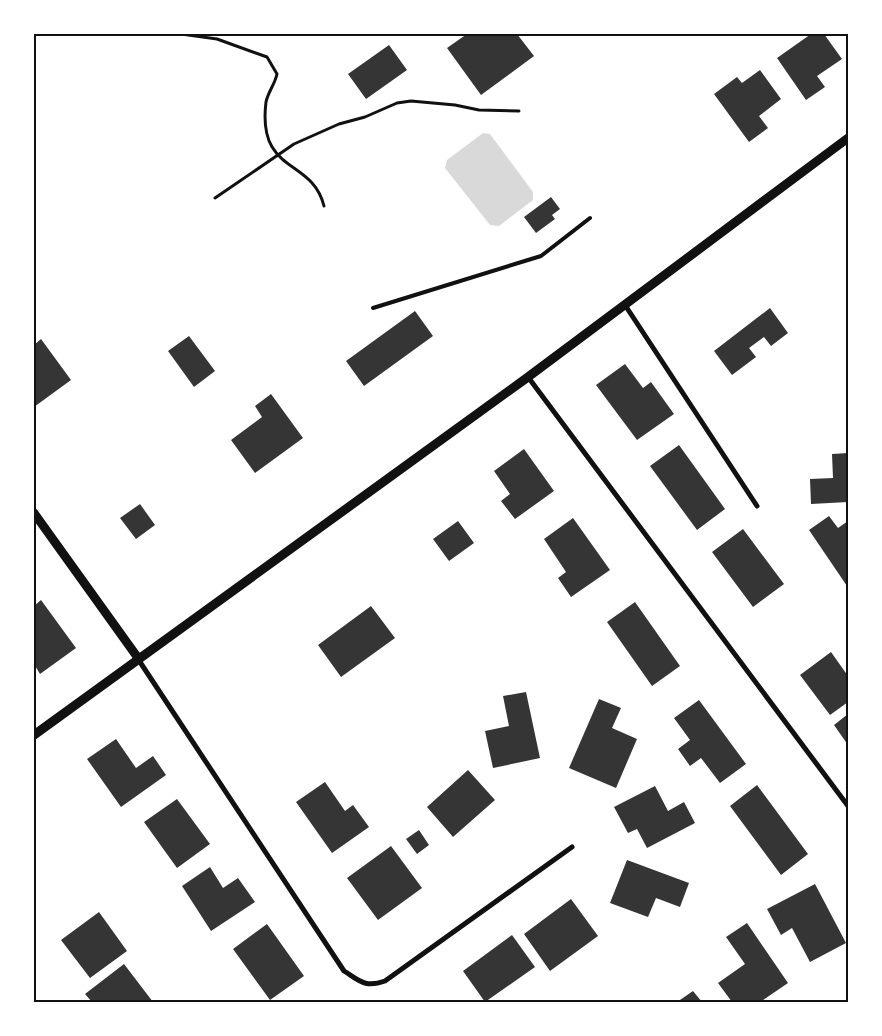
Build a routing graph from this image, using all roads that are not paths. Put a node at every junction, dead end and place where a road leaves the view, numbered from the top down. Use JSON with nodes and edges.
{"nodes":[{"id":1,"x":848,"y":138,"type":"edge"},
{"id":2,"x":590,"y":218,"type":"dead end"},
{"id":3,"x":625,"y":305,"type":"junction"},
{"id":4,"x":373,"y":308,"type":"dead end"},
{"id":5,"x":528,"y":377,"type":"junction"},
{"id":6,"x":757,"y":506,"type":"dead end"},
{"id":7,"x":34,"y":513,"type":"edge"},
{"id":8,"x":138,"y":658,"type":"junction"},
{"id":9,"x":34,"y":735,"type":"edge"},
{"id":10,"x":848,"y":806,"type":"edge"},
{"id":11,"x":572,"y":847,"type":"dead end"}],
"edges":[{"from":1,"to":3,"type":"street"},
{"from":2,"to":4,"type":"lane"},
{"from":3,"to":5,"type":"street"},
{"from":3,"to":6,"type":"street"},
{"from":5,"to":8,"type":"street"},
{"from":5,"to":10,"type":"street"},
{"from":7,"to":8,"type":"street"},
{"from":8,"to":9,"type":"street"},
{"from":8,"to":11,"type":"street"}]}
